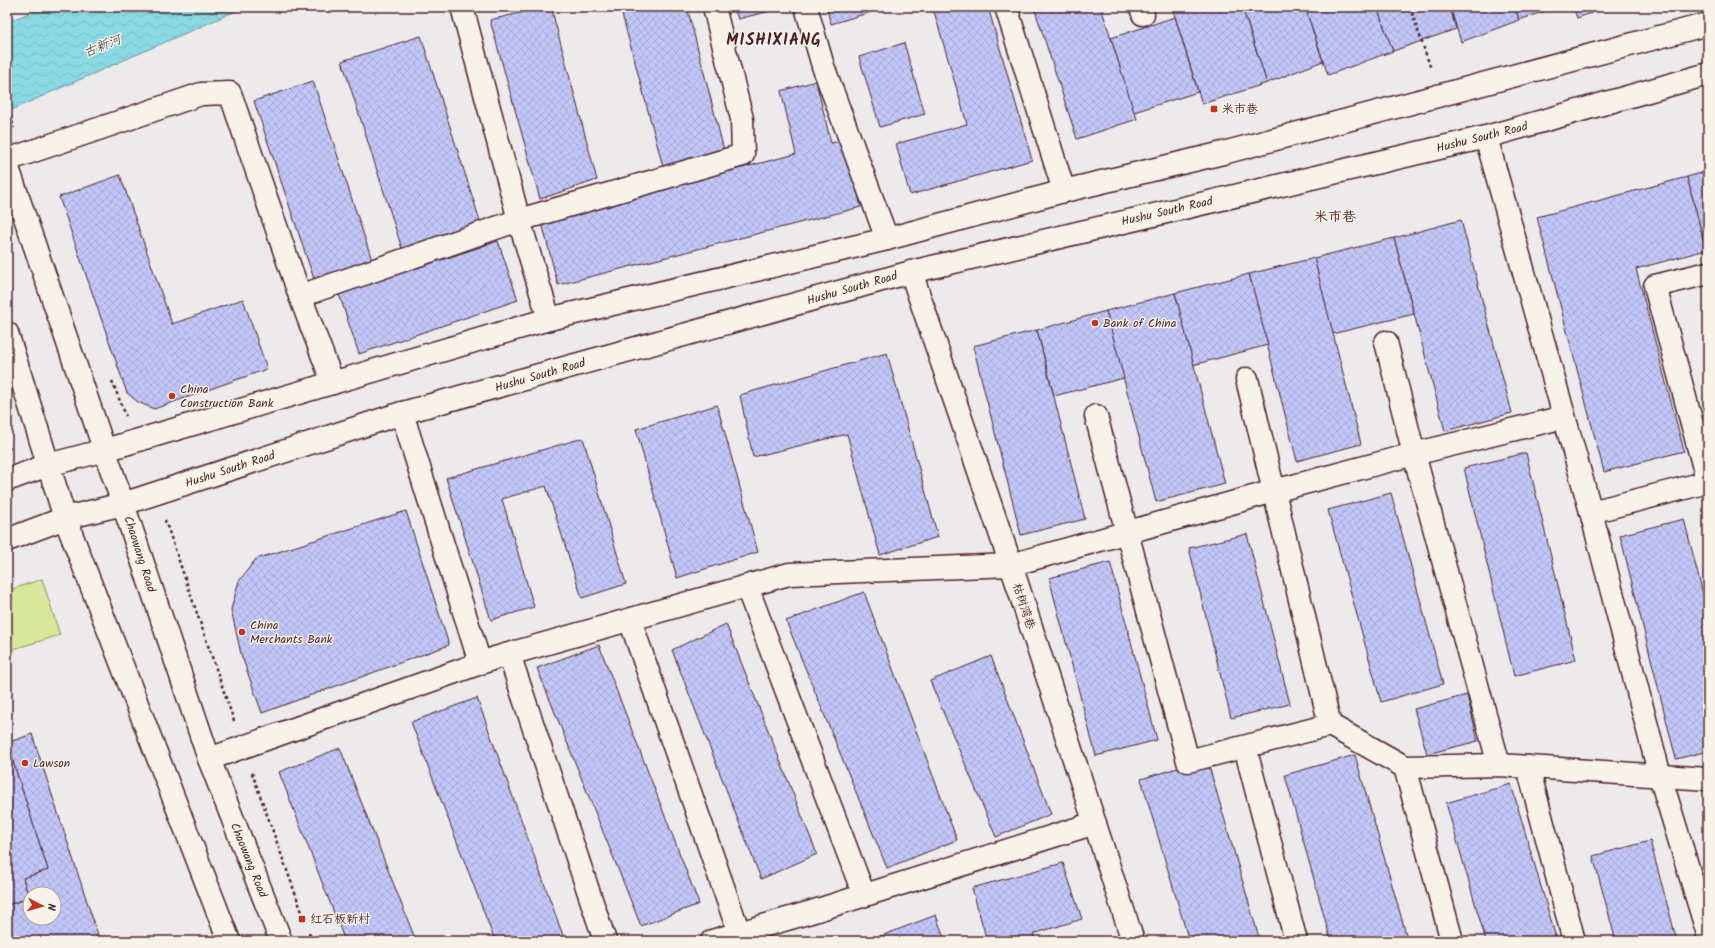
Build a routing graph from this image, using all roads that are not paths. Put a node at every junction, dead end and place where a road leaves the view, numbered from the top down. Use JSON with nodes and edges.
{"nodes":[{"id":1,"x":462,"y":7,"type":"edge"},
{"id":2,"x":714,"y":7,"type":"edge"},
{"id":3,"x":806,"y":7,"type":"edge"},
{"id":4,"x":1006,"y":7,"type":"edge"},
{"id":5,"x":1708,"y":24,"type":"edge"},
{"id":6,"x":1708,"y":74,"type":"edge"},
{"id":7,"x":1486,"y":137,"type":"junction"},
{"id":8,"x":7,"y":160,"type":"edge"},
{"id":9,"x":7,"y":165,"type":"edge"},
{"id":10,"x":1064,"y":191,"type":"junction"},
{"id":11,"x":519,"y":220,"type":"junction"},
{"id":12,"x":887,"y":239,"type":"junction"},
{"id":13,"x":911,"y":272,"type":"junction"},
{"id":14,"x":1708,"y":273,"type":"edge"},
{"id":15,"x":300,"y":296,"type":"junction"},
{"id":16,"x":549,"y":319,"type":"junction"},
{"id":17,"x":7,"y":333,"type":"edge"},
{"id":18,"x":1386,"y":342,"type":"dead end"},
{"id":19,"x":1247,"y":379,"type":"dead end"},
{"id":20,"x":333,"y":383,"type":"junction"},
{"id":21,"x":402,"y":413,"type":"junction"},
{"id":22,"x":1096,"y":416,"type":"dead end"},
{"id":23,"x":1564,"y":417,"type":"junction"},
{"id":24,"x":105,"y":450,"type":"junction"},
{"id":25,"x":1414,"y":454,"type":"junction"},
{"id":26,"x":48,"y":465,"type":"junction"},
{"id":27,"x":7,"y":480,"type":"edge"},
{"id":28,"x":1708,"y":482,"type":"edge"},
{"id":29,"x":1274,"y":491,"type":"junction"},
{"id":30,"x":124,"y":504,"type":"junction"},
{"id":31,"x":1592,"y":512,"type":"junction"},
{"id":32,"x":65,"y":518,"type":"junction"},
{"id":33,"x":1127,"y":533,"type":"junction"},
{"id":34,"x":7,"y":540,"type":"edge"},
{"id":35,"x":1011,"y":565,"type":"junction"},
{"id":36,"x":747,"y":587,"type":"junction"},
{"id":37,"x":630,"y":620,"type":"junction"},
{"id":38,"x":509,"y":654,"type":"junction"},
{"id":39,"x":480,"y":663,"type":"junction"},
{"id":40,"x":1330,"y":725,"type":"junction"},
{"id":41,"x":1245,"y":747,"type":"junction"},
{"id":42,"x":209,"y":759,"type":"junction"},
{"id":43,"x":1499,"y":765,"type":"junction"},
{"id":44,"x":1405,"y":767,"type":"junction"},
{"id":45,"x":1528,"y":767,"type":"junction"},
{"id":46,"x":1660,"y":776,"type":"junction"},
{"id":47,"x":1708,"y":778,"type":"edge"},
{"id":48,"x":1094,"y":823,"type":"junction"},
{"id":49,"x":864,"y":895,"type":"junction"},
{"id":50,"x":1708,"y":934,"type":"edge"},
{"id":51,"x":741,"y":937,"type":"edge"},
{"id":52,"x":229,"y":941,"type":"edge"},
{"id":53,"x":281,"y":941,"type":"edge"},
{"id":54,"x":605,"y":941,"type":"edge"},
{"id":55,"x":712,"y":941,"type":"edge"},
{"id":56,"x":1133,"y":941,"type":"edge"},
{"id":57,"x":1296,"y":941,"type":"edge"},
{"id":58,"x":1452,"y":941,"type":"edge"},
{"id":59,"x":1574,"y":941,"type":"edge"}],
"edges":[{"from":1,"to":11,"type":"main road"},
{"from":2,"to":11,"type":"main road"},
{"from":3,"to":12,"type":"main road"},
{"from":4,"to":10,"type":"main road"},
{"from":5,"to":10,"type":"main road"},
{"from":6,"to":7,"type":"main road","name":"Hushu South Road"},
{"from":7,"to":13,"type":"main road","name":"Hushu South Road"},
{"from":7,"to":23,"type":"main road"},
{"from":8,"to":15,"type":"main road"},
{"from":9,"to":24,"type":"main road","name":"Chaowang Road"},
{"from":10,"to":12,"type":"main road"},
{"from":11,"to":15,"type":"main road"},
{"from":11,"to":16,"type":"main road"},
{"from":12,"to":16,"type":"main road"},
{"from":13,"to":21,"type":"main road","name":"Hushu South Road"},
{"from":13,"to":35,"type":"main road","name":"枯树湾巷"},
{"from":14,"to":28,"type":"main road"},
{"from":15,"to":20,"type":"main road"},
{"from":16,"to":20,"type":"main road"},
{"from":17,"to":26,"type":"main road"},
{"from":18,"to":25,"type":"main road"},
{"from":19,"to":29,"type":"main road"},
{"from":20,"to":24,"type":"main road"},
{"from":21,"to":30,"type":"main road","name":"Hushu South Road"},
{"from":21,"to":39,"type":"main road"},
{"from":22,"to":33,"type":"main road"},
{"from":23,"to":25,"type":"main road"},
{"from":23,"to":31,"type":"main road"},
{"from":24,"to":26,"type":"main road"},
{"from":24,"to":30,"type":"main road","name":"Chaowang Road"},
{"from":25,"to":29,"type":"main road"},
{"from":25,"to":43,"type":"main road"},
{"from":26,"to":27,"type":"main road"},
{"from":26,"to":32,"type":"main road"},
{"from":28,"to":31,"type":"main road"},
{"from":29,"to":33,"type":"main road"},
{"from":29,"to":40,"type":"main road"},
{"from":30,"to":32,"type":"main road","name":"Hushu South Road"},
{"from":30,"to":42,"type":"main road","name":"Chaowang Road"},
{"from":31,"to":46,"type":"main road"},
{"from":32,"to":34,"type":"main road","name":"Hushu South Road"},
{"from":32,"to":52,"type":"main road"},
{"from":33,"to":35,"type":"main road"},
{"from":33,"to":41,"type":"main road"},
{"from":35,"to":36,"type":"main road"},
{"from":35,"to":48,"type":"main road","name":"枯树湾巷"},
{"from":36,"to":37,"type":"main road"},
{"from":36,"to":49,"type":"main road"},
{"from":37,"to":38,"type":"main road"},
{"from":37,"to":51,"type":"main road"},
{"from":38,"to":39,"type":"main road"},
{"from":38,"to":54,"type":"main road"},
{"from":39,"to":42,"type":"main road"},
{"from":40,"to":41,"type":"main road"},
{"from":40,"to":44,"type":"main road"},
{"from":41,"to":57,"type":"main road"},
{"from":42,"to":53,"type":"main road","name":"Chaowang Road"},
{"from":43,"to":44,"type":"main road"},
{"from":43,"to":45,"type":"main road"},
{"from":44,"to":58,"type":"main road"},
{"from":45,"to":46,"type":"main road"},
{"from":45,"to":59,"type":"main road"},
{"from":46,"to":47,"type":"main road"},
{"from":46,"to":50,"type":"main road"},
{"from":48,"to":49,"type":"main road"},
{"from":48,"to":56,"type":"main road","name":"枯树湾巷"},
{"from":49,"to":51,"type":"main road"},
{"from":51,"to":55,"type":"main road"}]}
